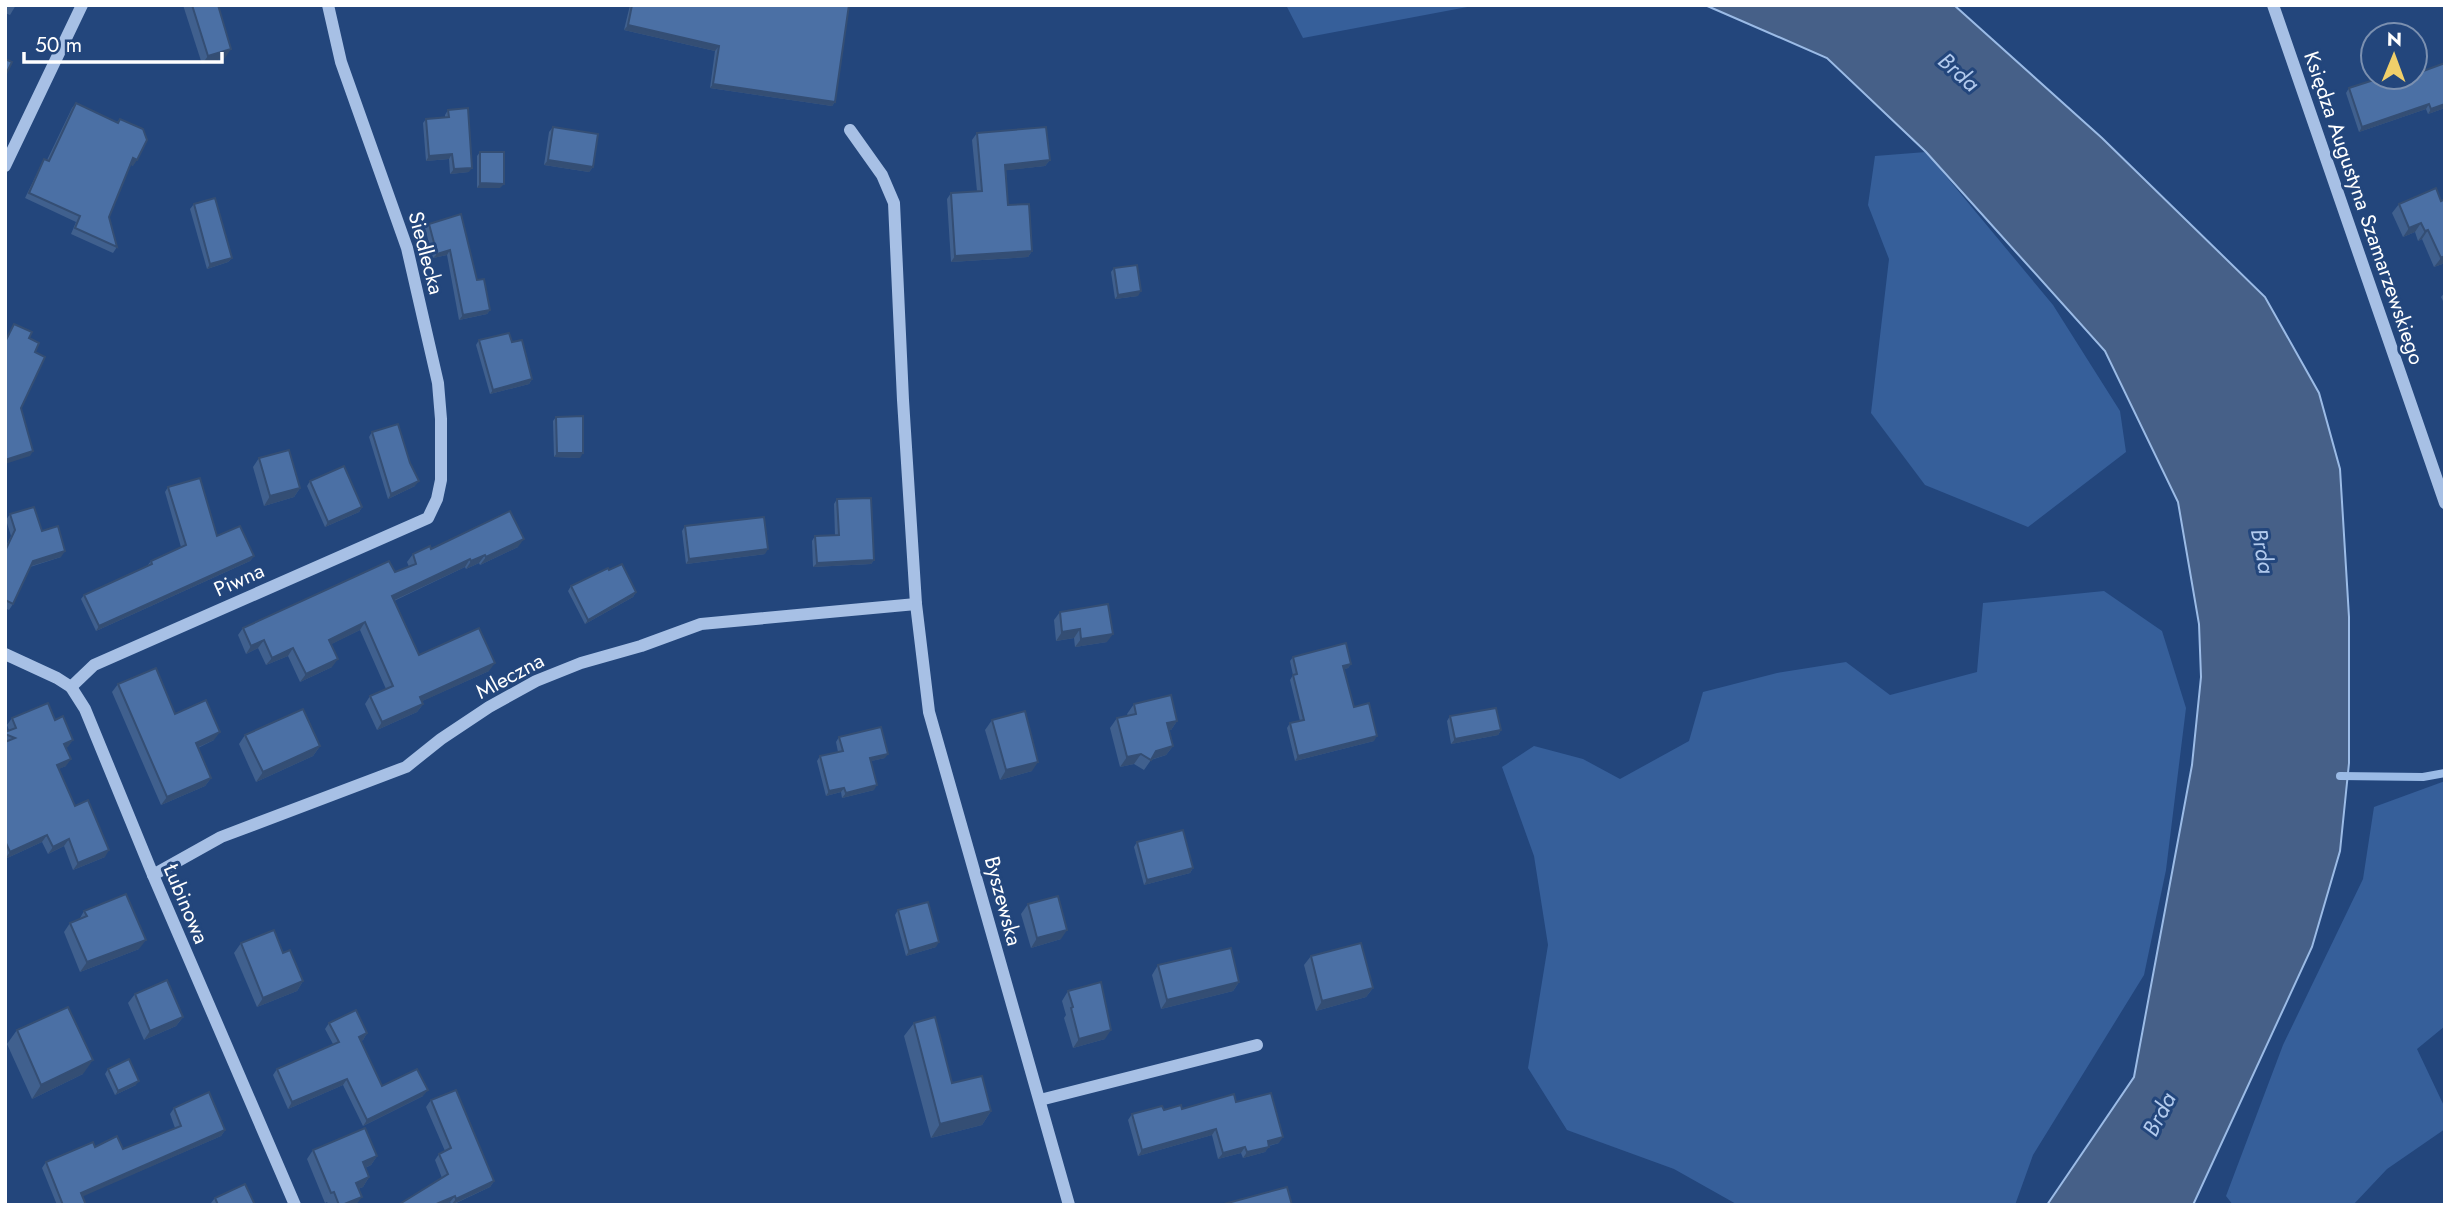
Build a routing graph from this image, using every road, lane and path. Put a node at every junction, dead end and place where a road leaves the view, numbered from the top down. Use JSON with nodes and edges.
{"nodes":[{"id":1,"x":82,"y":5,"type":"edge"},
{"id":2,"x":328,"y":5,"type":"edge"},
{"id":3,"x":2273,"y":5,"type":"edge"},
{"id":4,"x":850,"y":130,"type":"dead end"},
{"id":5,"x":5,"y":166,"type":"edge"},
{"id":6,"x":2445,"y":503,"type":"edge"},
{"id":7,"x":428,"y":517,"type":"joint"},
{"id":8,"x":916,"y":604,"type":"junction"},
{"id":9,"x":5,"y":654,"type":"edge"},
{"id":10,"x":71,"y":687,"type":"junction"},
{"id":11,"x":153,"y":875,"type":"junction"},
{"id":12,"x":1257,"y":1045,"type":"dead end"},
{"id":13,"x":1040,"y":1100,"type":"junction"},
{"id":14,"x":295,"y":1205,"type":"edge"},
{"id":15,"x":1069,"y":1205,"type":"edge"}],
"edges":[{"from":1,"to":5,"type":"street"},
{"from":2,"to":7,"type":"street","name":"Siedlecka"},
{"from":3,"to":6,"type":"street","name":"Księdza Augustyna Szamarzewskiego"},
{"from":4,"to":8,"type":"street","name":"Byszewska"},
{"from":7,"to":10,"type":"street","name":"Piwna"},
{"from":8,"to":11,"type":"street","name":"Mleczna"},
{"from":8,"to":13,"type":"street","name":"Byszewska"},
{"from":9,"to":10,"type":"street"},
{"from":10,"to":11,"type":"street","name":"Łubinowa"},
{"from":11,"to":14,"type":"street","name":"Łubinowa"},
{"from":12,"to":13,"type":"street"},
{"from":13,"to":15,"type":"street","name":"Byszewska"}]}
